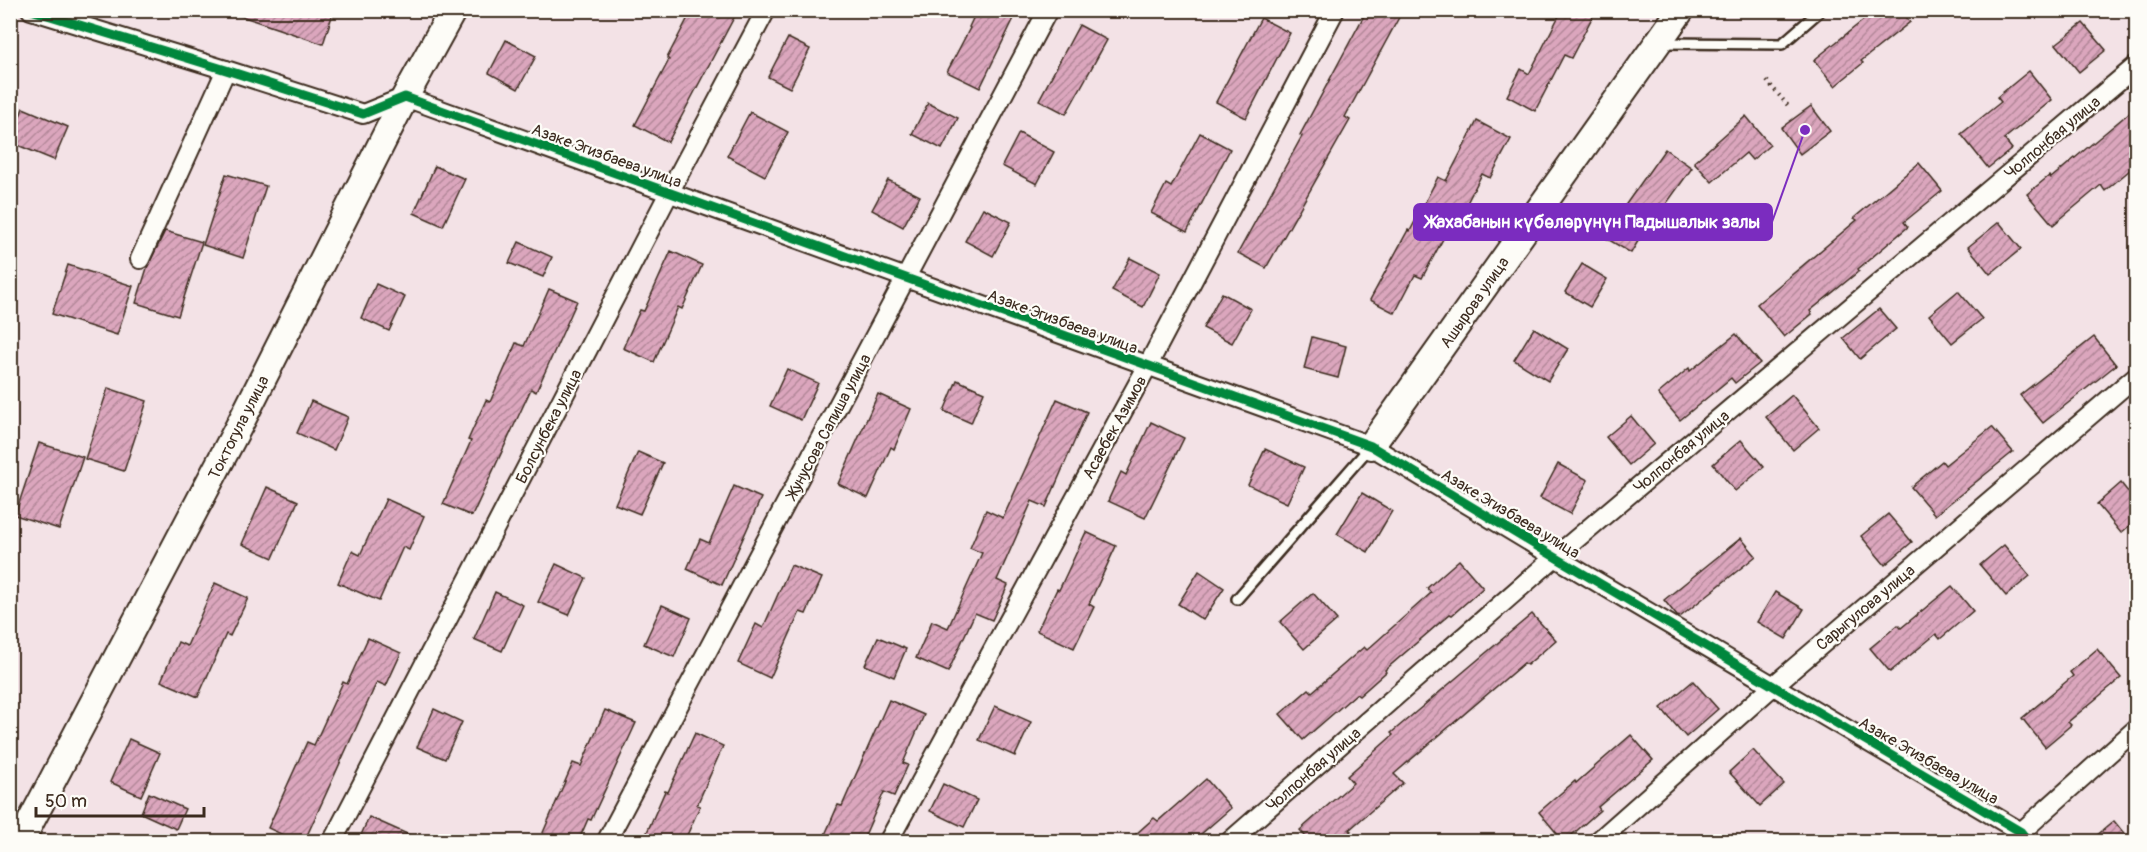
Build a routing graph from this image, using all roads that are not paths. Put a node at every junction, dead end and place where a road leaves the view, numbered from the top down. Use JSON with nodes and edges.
{"nodes":[{"id":1,"x":31,"y":10,"type":"edge"},
{"id":2,"x":453,"y":10,"type":"edge"},
{"id":3,"x":766,"y":10,"type":"edge"},
{"id":4,"x":1048,"y":10,"type":"edge"},
{"id":5,"x":1335,"y":10,"type":"edge"},
{"id":6,"x":1681,"y":10,"type":"edge"},
{"id":7,"x":1821,"y":10,"type":"edge"},
{"id":8,"x":1658,"y":43,"type":"junction"},
{"id":9,"x":2136,"y":66,"type":"edge"},
{"id":10,"x":226,"y":70,"type":"junction"},
{"id":11,"x":405,"y":97,"type":"junction"},
{"id":12,"x":669,"y":193,"type":"junction"},
{"id":13,"x":140,"y":259,"type":"dead end"},
{"id":14,"x":906,"y":279,"type":"junction"},
{"id":15,"x":1147,"y":367,"type":"junction"},
{"id":16,"x":2136,"y":376,"type":"edge"},
{"id":17,"x":1371,"y":446,"type":"junction"},
{"id":18,"x":1555,"y":557,"type":"junction"},
{"id":19,"x":1237,"y":599,"type":"dead end"},
{"id":20,"x":1773,"y":686,"type":"junction"},
{"id":21,"x":2136,"y":729,"type":"edge"},
{"id":22,"x":2020,"y":838,"type":"edge"},
{"id":23,"x":20,"y":842,"type":"edge"},
{"id":24,"x":332,"y":842,"type":"edge"},
{"id":25,"x":606,"y":842,"type":"edge"},
{"id":26,"x":888,"y":842,"type":"edge"},
{"id":27,"x":1229,"y":842,"type":"edge"},
{"id":28,"x":1597,"y":842,"type":"edge"}],
"edges":[{"from":1,"to":10,"type":"street"},
{"from":2,"to":11,"type":"street","name":"Токтогула улица"},
{"from":3,"to":12,"type":"street","name":"Болсунбека улица"},
{"from":4,"to":14,"type":"street","name":"Жунусова Сапиша улица"},
{"from":5,"to":15,"type":"street","name":"Асаебек Азимов"},
{"from":6,"to":8,"type":"street","name":"Ашырова улица"},
{"from":7,"to":8,"type":"lane"},
{"from":8,"to":17,"type":"street","name":"Ашырова улица"},
{"from":9,"to":18,"type":"street","name":"Чолпонбая улица"},
{"from":10,"to":11,"type":"street"},
{"from":10,"to":13,"type":"street"},
{"from":11,"to":12,"type":"street","name":"Азаке Эгизбаева улица"},
{"from":11,"to":23,"type":"street","name":"Токтогула улица"},
{"from":12,"to":14,"type":"street","name":"Азаке Эгизбаева улица"},
{"from":12,"to":24,"type":"street","name":"Болсунбека улица"},
{"from":14,"to":15,"type":"street","name":"Азаке Эгизбаева улица"},
{"from":14,"to":25,"type":"street","name":"Жунусова Сапиша улица"},
{"from":15,"to":17,"type":"street","name":"Азаке Эгизбаева улица"},
{"from":15,"to":26,"type":"street","name":"Асаебек Азимов"},
{"from":16,"to":20,"type":"street","name":"Сарыгулова улица"},
{"from":17,"to":18,"type":"street","name":"Азаке Эгизбаева улица"},
{"from":17,"to":19,"type":"lane"},
{"from":18,"to":20,"type":"street","name":"Азаке Эгизбаева улица"},
{"from":18,"to":27,"type":"street","name":"Чолпонбая улица"},
{"from":20,"to":22,"type":"street","name":"Азаке Эгизбаева улица"},
{"from":20,"to":28,"type":"street","name":"Сарыгулова улица"},
{"from":21,"to":22,"type":"street"}]}
